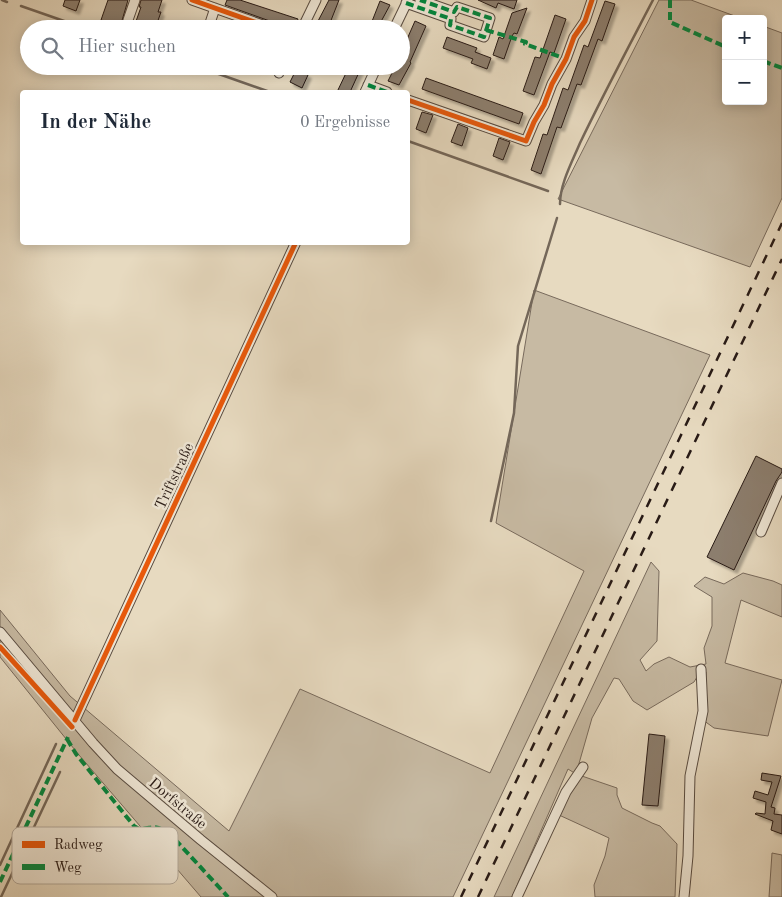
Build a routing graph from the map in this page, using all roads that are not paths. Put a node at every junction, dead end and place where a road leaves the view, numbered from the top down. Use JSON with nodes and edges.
{"nodes":[{"id":1,"x":135,"y":0,"type":"edge"},
{"id":2,"x":192,"y":0,"type":"edge"},
{"id":3,"x":316,"y":0,"type":"edge"},
{"id":4,"x":420,"y":0,"type":"edge"},
{"id":5,"x":592,"y":0,"type":"edge"},
{"id":6,"x":407,"y":2,"type":"edge"},
{"id":7,"x":215,"y":8,"type":"junction"},
{"id":8,"x":128,"y":20,"type":"dead end"},
{"id":9,"x":211,"y":20,"type":"edge"},
{"id":10,"x":249,"y":20,"type":"edge"},
{"id":11,"x":306,"y":20,"type":"edge"},
{"id":12,"x":398,"y":20,"type":"edge"},
{"id":13,"x":373,"y":75,"type":"edge"},
{"id":14,"x":367,"y":89,"type":"edge"},
{"id":15,"x":410,"y":101,"type":"edge"},
{"id":16,"x":295,"y":245,"type":"edge"},
{"id":17,"x":782,"y":483,"type":"edge"},
{"id":18,"x":761,"y":532,"type":"dead end"},
{"id":19,"x":0,"y":632,"type":"edge"},
{"id":20,"x":702,"y":669,"type":"dead end"},
{"id":21,"x":75,"y":720,"type":"junction"},
{"id":22,"x":583,"y":767,"type":"dead end"},
{"id":23,"x":272,"y":897,"type":"edge"},
{"id":24,"x":517,"y":897,"type":"edge"},
{"id":25,"x":684,"y":897,"type":"edge"}],
"edges":[{"from":1,"to":8,"type":"street"},
{"from":2,"to":7,"type":"street"},
{"from":3,"to":11,"type":"street"},
{"from":4,"to":6,"type":"street"},
{"from":5,"to":15,"type":"street"},
{"from":6,"to":12,"type":"street"},
{"from":7,"to":9,"type":"street"},
{"from":7,"to":10,"type":"street"},
{"from":13,"to":14,"type":"street"},
{"from":16,"to":21,"type":"street","name":"Triftstraße"},
{"from":17,"to":18,"type":"street"},
{"from":19,"to":21,"type":"street","name":"Dorfstraße"},
{"from":20,"to":25,"type":"street"},
{"from":21,"to":23,"type":"street","name":"Dorfstraße"},
{"from":22,"to":24,"type":"street"}]}
